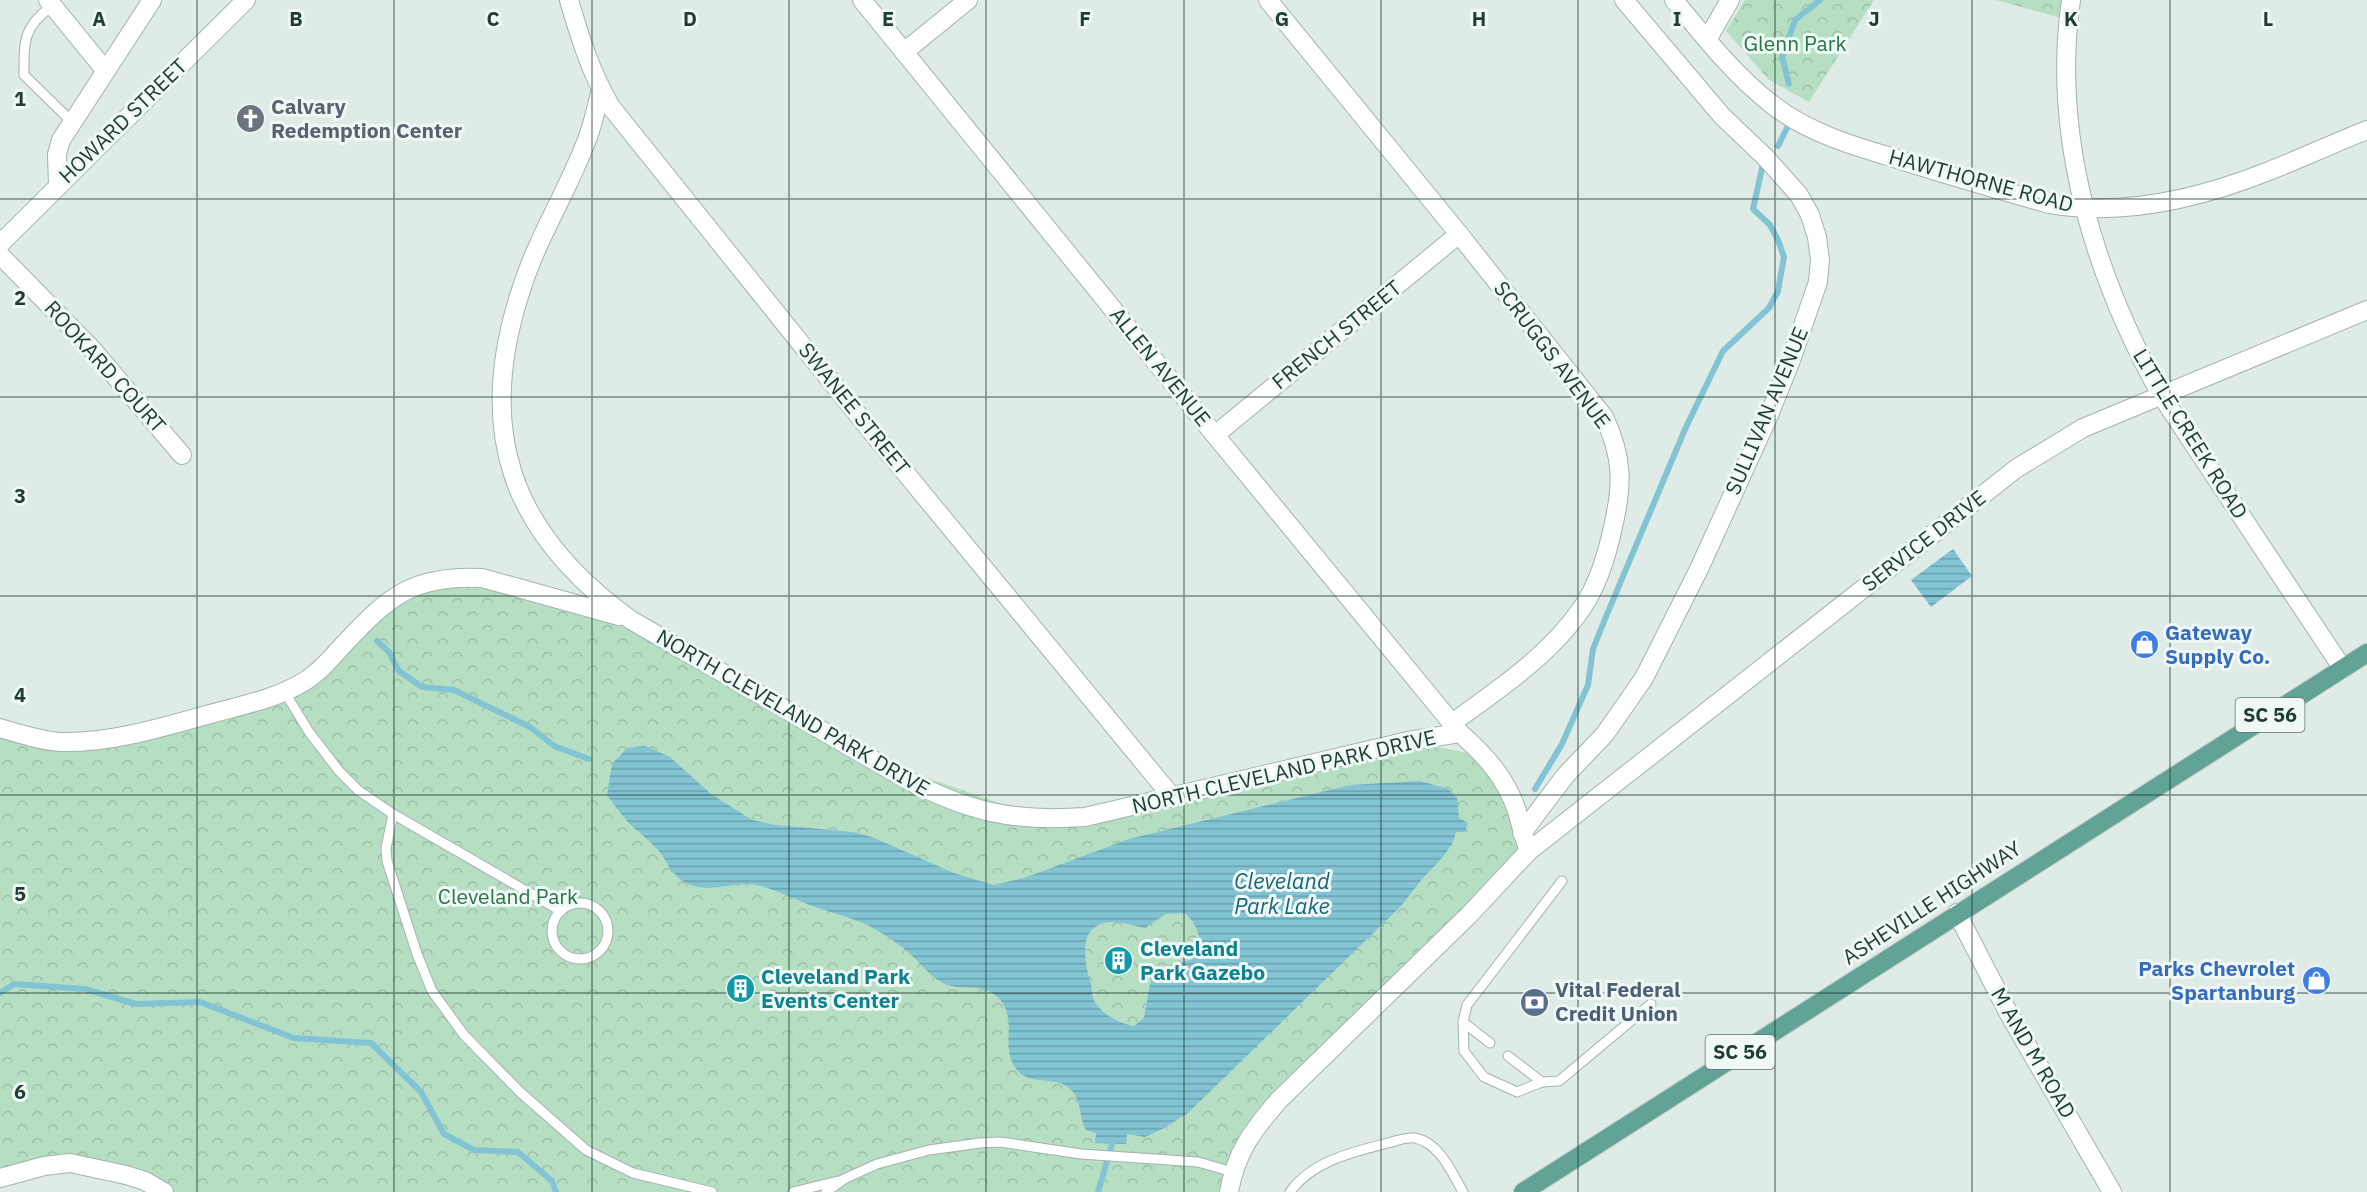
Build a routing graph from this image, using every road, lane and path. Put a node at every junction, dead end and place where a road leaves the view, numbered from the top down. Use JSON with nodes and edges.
{"nodes":[{"id":1,"x":152,"y":0,"type":"edge"},
{"id":2,"x":246,"y":0,"type":"edge"},
{"id":3,"x":569,"y":0,"type":"edge"},
{"id":4,"x":862,"y":0,"type":"edge"},
{"id":5,"x":968,"y":0,"type":"edge"},
{"id":6,"x":1268,"y":0,"type":"edge"},
{"id":7,"x":1624,"y":0,"type":"edge"},
{"id":8,"x":1674,"y":0,"type":"edge"},
{"id":9,"x":1730,"y":0,"type":"edge"},
{"id":10,"x":2071,"y":0,"type":"edge"},
{"id":11,"x":50,"y":3,"type":"edge"},
{"id":12,"x":1707,"y":40,"type":"junction"},
{"id":13,"x":904,"y":52,"type":"junction"},
{"id":14,"x":105,"y":70,"type":"junction"},
{"id":15,"x":601,"y":90,"type":"junction"},
{"id":16,"x":71,"y":121,"type":"junction"},
{"id":17,"x":2367,"y":130,"type":"edge"},
{"id":18,"x":58,"y":184,"type":"junction"},
{"id":19,"x":2084,"y":208,"type":"junction"},
{"id":20,"x":1459,"y":234,"type":"junction"},
{"id":21,"x":0,"y":244,"type":"edge"},
{"id":22,"x":0,"y":255,"type":"edge"},
{"id":23,"x":2367,"y":310,"type":"edge"},
{"id":24,"x":2161,"y":395,"type":"junction"},
{"id":25,"x":1215,"y":435,"type":"junction"},
{"id":26,"x":182,"y":455,"type":"dead end"},
{"id":27,"x":631,"y":620,"type":"junction"},
{"id":28,"x":2367,"y":653,"type":"edge"},
{"id":29,"x":2343,"y":669,"type":"junction"},
{"id":30,"x":284,"y":692,"type":"junction"},
{"id":31,"x":1456,"y":728,"type":"junction"},
{"id":32,"x":4,"y":731,"type":"edge"},
{"id":33,"x":1173,"y":798,"type":"junction"},
{"id":34,"x":393,"y":814,"type":"junction"},
{"id":35,"x":1522,"y":833,"type":"junction"},
{"id":36,"x":1529,"y":851,"type":"junction"},
{"id":37,"x":1562,"y":882,"type":"dead end"},
{"id":38,"x":561,"y":911,"type":"junction"},
{"id":39,"x":1957,"y":913,"type":"junction"},
{"id":40,"x":1651,"y":1004,"type":"dead end"},
{"id":41,"x":1463,"y":1022,"type":"junction"},
{"id":42,"x":1490,"y":1043,"type":"dead end"},
{"id":43,"x":1508,"y":1056,"type":"dead end"},
{"id":44,"x":1542,"y":1082,"type":"junction"},
{"id":45,"x":1233,"y":1172,"type":"junction"},
{"id":46,"x":0,"y":1178,"type":"edge"},
{"id":47,"x":844,"y":1179,"type":"junction"},
{"id":48,"x":164,"y":1192,"type":"edge"},
{"id":49,"x":712,"y":1192,"type":"edge"},
{"id":50,"x":793,"y":1192,"type":"edge"},
{"id":51,"x":825,"y":1192,"type":"edge"},
{"id":52,"x":1229,"y":1192,"type":"edge"},
{"id":53,"x":1290,"y":1192,"type":"edge"},
{"id":54,"x":1463,"y":1192,"type":"edge"},
{"id":55,"x":1523,"y":1192,"type":"edge"},
{"id":56,"x":2112,"y":1192,"type":"edge"}],
"edges":[{"from":1,"to":14,"type":"street"},
{"from":2,"to":18,"type":"street","name":"HOWARD STREET"},
{"from":3,"to":15,"type":"street","name":"SWANEE STREET"},
{"from":4,"to":13,"type":"street","name":"ALLEN AVENUE"},
{"from":5,"to":13,"type":"street"},
{"from":6,"to":20,"type":"street","name":"SCRUGGS AVENUE"},
{"from":7,"to":35,"type":"street","name":"SULLIVAN AVENUE"},
{"from":8,"to":12,"type":"street","name":"HAWTHORNE ROAD"},
{"from":9,"to":12,"type":"street"},
{"from":10,"to":19,"type":"street","name":"LITTLE CREEK ROAD"},
{"from":11,"to":14,"type":"street"},
{"from":11,"to":16,"type":"lane"},
{"from":12,"to":19,"type":"street","name":"HAWTHORNE ROAD"},
{"from":13,"to":25,"type":"street","name":"ALLEN AVENUE"},
{"from":14,"to":16,"type":"street"},
{"from":15,"to":27,"type":"street","name":"NORTH CLEVELAND PARK DRIVE"},
{"from":15,"to":33,"type":"street","name":"SWANEE STREET"},
{"from":16,"to":18,"type":"street"},
{"from":17,"to":19,"type":"street","name":"HAWTHORNE ROAD"},
{"from":18,"to":21,"type":"street","name":"HOWARD STREET"},
{"from":19,"to":24,"type":"street","name":"LITTLE CREEK ROAD"},
{"from":20,"to":25,"type":"street","name":"FRENCH STREET"},
{"from":20,"to":31,"type":"street","name":"SCRUGGS AVENUE"},
{"from":22,"to":26,"type":"street","name":"ROOKARD COURT"},
{"from":23,"to":24,"type":"street","name":"SERVICE DRIVE"},
{"from":24,"to":29,"type":"street","name":"LITTLE CREEK ROAD"},
{"from":24,"to":36,"type":"street","name":"SERVICE DRIVE"},
{"from":25,"to":31,"type":"street","name":"ALLEN AVENUE"},
{"from":27,"to":30,"type":"street","name":"NORTH CLEVELAND PARK DRIVE"},
{"from":27,"to":33,"type":"street","name":"NORTH CLEVELAND PARK DRIVE"},
{"from":28,"to":29,"type":"main road","name":"ASHEVILLE HIGHWAY","number":"SC 56"},
{"from":29,"to":39,"type":"main road","name":"ASHEVILLE HIGHWAY","number":"SC 56"},
{"from":30,"to":32,"type":"street","name":"NORTH CLEVELAND PARK DRIVE"},
{"from":30,"to":34,"type":"lane"},
{"from":31,"to":33,"type":"street","name":"NORTH CLEVELAND PARK DRIVE"},
{"from":31,"to":35,"type":"street","name":"NORTH CLEVELAND PARK DRIVE"},
{"from":34,"to":38,"type":"lane"},
{"from":34,"to":49,"type":"lane"},
{"from":35,"to":36,"type":"street","name":"NORTH CLEVELAND PARK DRIVE"},
{"from":36,"to":45,"type":"street"},
{"from":37,"to":41,"type":"lane"},
{"from":38,"to":38,"type":"lane"},
{"from":39,"to":55,"type":"main road","name":"ASHEVILLE HIGHWAY","number":"SC 56"},
{"from":39,"to":56,"type":"street","name":"M AND M ROAD"},
{"from":40,"to":44,"type":"lane"},
{"from":41,"to":42,"type":"lane"},
{"from":41,"to":44,"type":"lane"},
{"from":43,"to":44,"type":"lane"},
{"from":45,"to":47,"type":"lane"},
{"from":45,"to":52,"type":"street"},
{"from":46,"to":48,"type":"street"},
{"from":47,"to":50,"type":"lane"},
{"from":47,"to":51,"type":"lane"},
{"from":53,"to":54,"type":"lane"}]}
